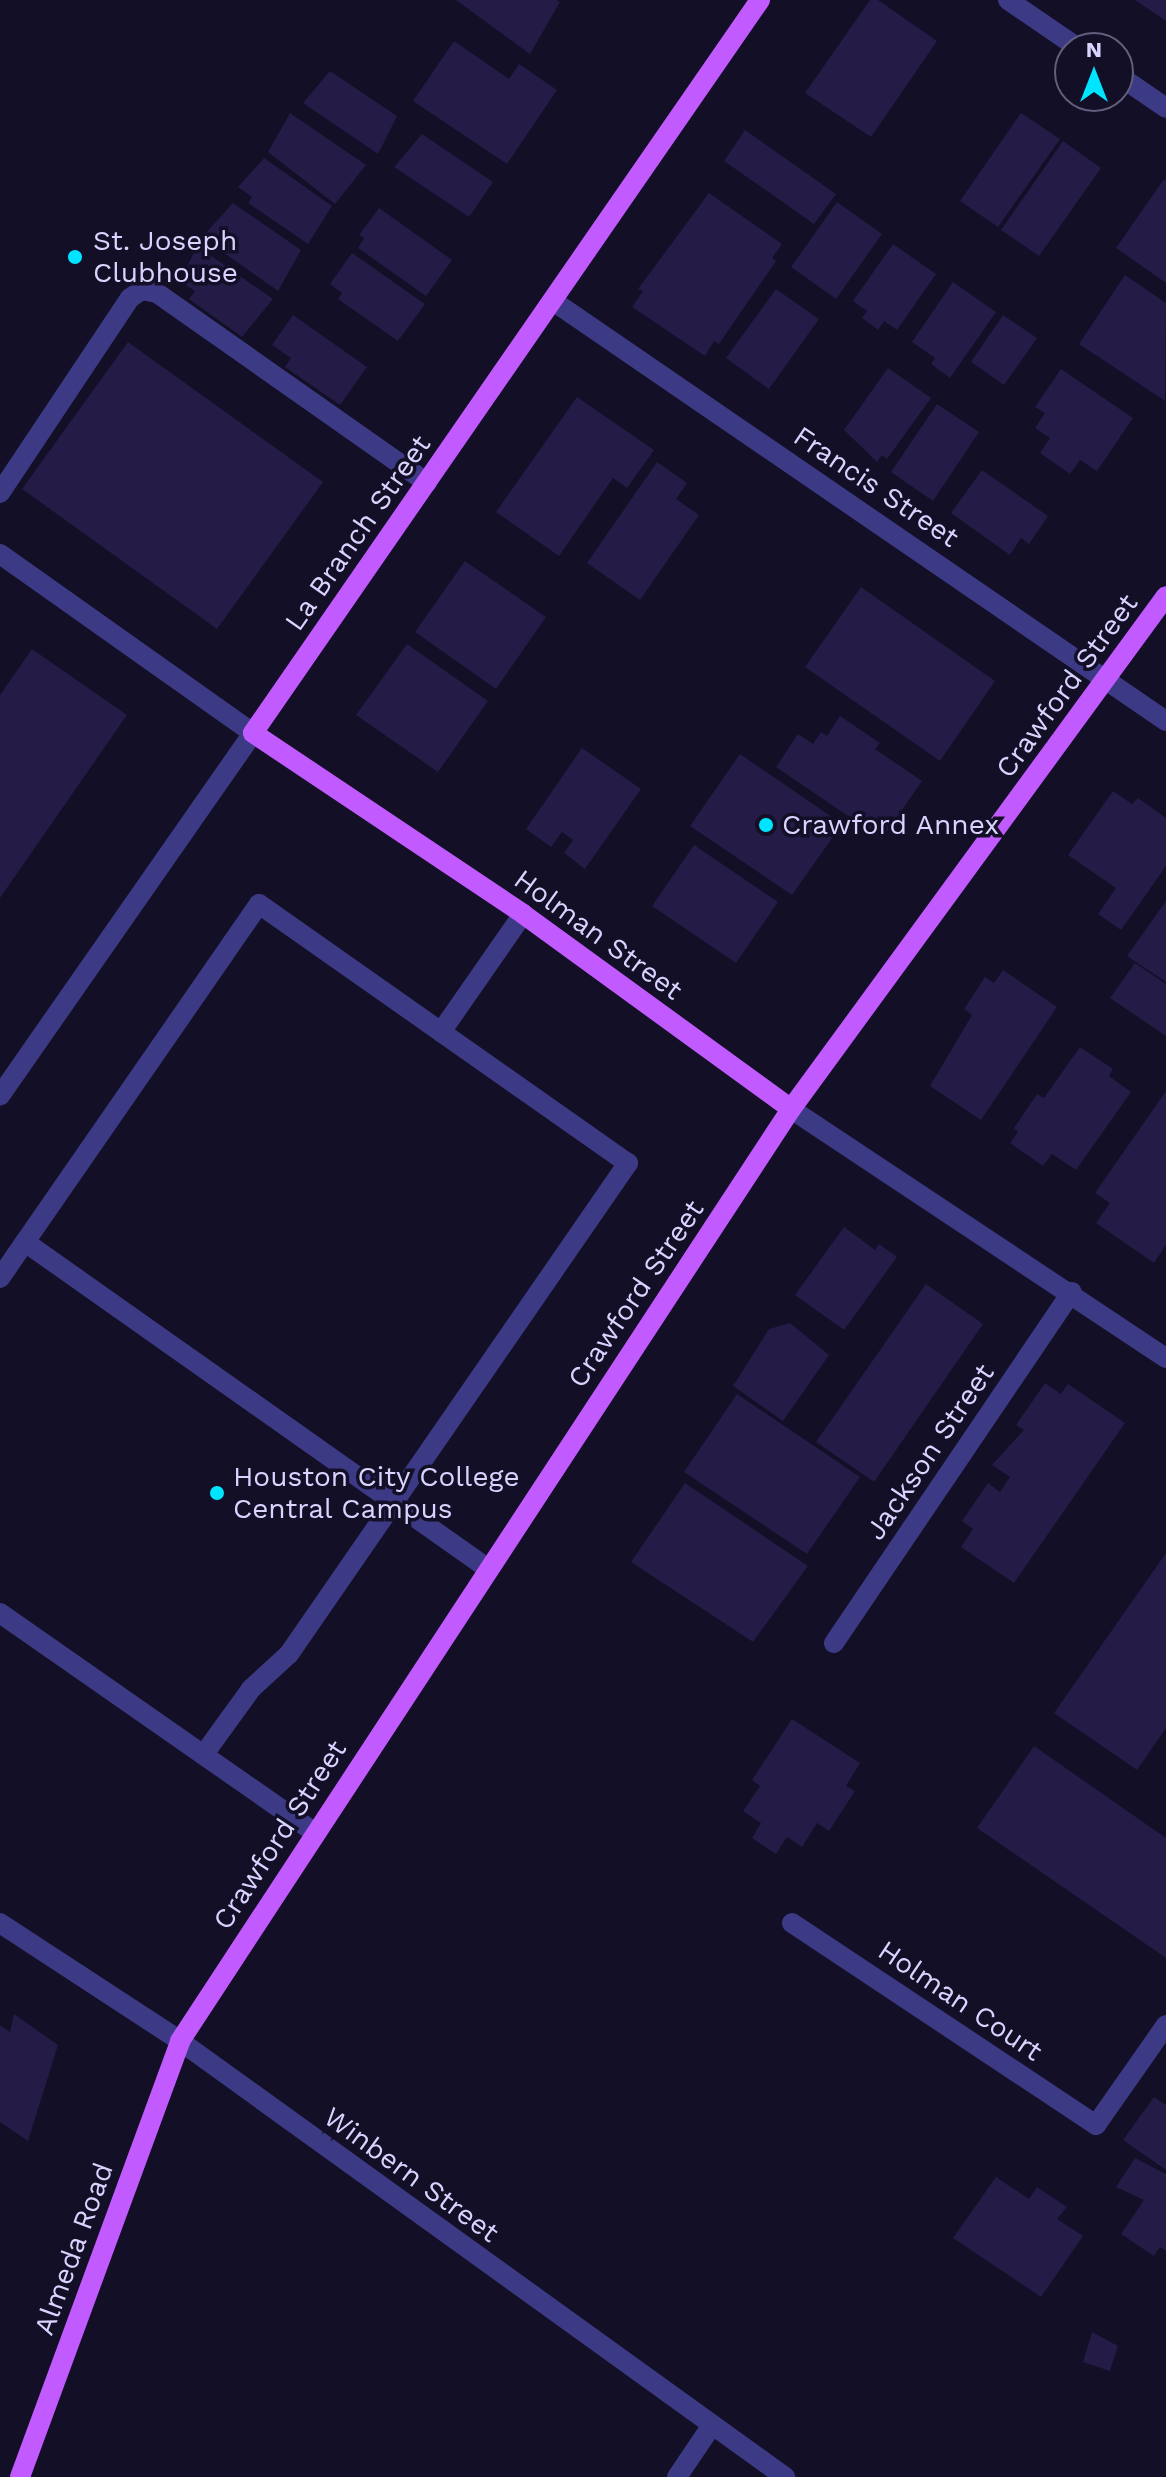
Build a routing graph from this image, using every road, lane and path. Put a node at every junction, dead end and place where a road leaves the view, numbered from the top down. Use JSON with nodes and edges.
{"nodes":[{"id":1,"x":760,"y":0,"type":"edge"},
{"id":2,"x":1008,"y":0,"type":"edge"},
{"id":3,"x":1055,"y":32,"type":"edge"},
{"id":4,"x":1134,"y":86,"type":"edge"},
{"id":5,"x":1166,"y":108,"type":"edge"},
{"id":6,"x":553,"y":301,"type":"junction"},
{"id":7,"x":427,"y":483,"type":"junction"},
{"id":8,"x":0,"y":493,"type":"edge"},
{"id":9,"x":0,"y":554,"type":"edge"},
{"id":10,"x":1166,"y":596,"type":"edge"},
{"id":11,"x":1107,"y":679,"type":"junction"},
{"id":12,"x":1166,"y":721,"type":"edge"},
{"id":13,"x":253,"y":733,"type":"junction"},
{"id":14,"x":523,"y":914,"type":"junction"},
{"id":15,"x":441,"y":1032,"type":"junction"},
{"id":16,"x":0,"y":1096,"type":"edge"},
{"id":17,"x":791,"y":1109,"type":"junction"},
{"id":18,"x":25,"y":1242,"type":"junction"},
{"id":19,"x":0,"y":1278,"type":"edge"},
{"id":20,"x":1072,"y":1292,"type":"junction"},
{"id":21,"x":1166,"y":1358,"type":"edge"},
{"id":22,"x":395,"y":1500,"type":"junction"},
{"id":23,"x":487,"y":1568,"type":"junction"},
{"id":24,"x":0,"y":1613,"type":"edge"},
{"id":25,"x":834,"y":1643,"type":"dead end"},
{"id":26,"x":204,"y":1754,"type":"junction"},
{"id":27,"x":315,"y":1833,"type":"junction"},
{"id":28,"x":0,"y":1923,"type":"edge"},
{"id":29,"x":792,"y":1923,"type":"dead end"},
{"id":30,"x":1166,"y":2025,"type":"edge"},
{"id":31,"x":180,"y":2041,"type":"junction"},
{"id":32,"x":710,"y":2428,"type":"junction"},
{"id":33,"x":20,"y":2477,"type":"edge"},
{"id":34,"x":677,"y":2477,"type":"edge"},
{"id":35,"x":785,"y":2477,"type":"edge"}],
"edges":[{"from":1,"to":6,"type":"main road","name":"La Branch Street"},
{"from":2,"to":3,"type":"street"},
{"from":4,"to":5,"type":"street"},
{"from":6,"to":7,"type":"main road","name":"La Branch Street"},
{"from":6,"to":11,"type":"street","name":"Francis Street"},
{"from":7,"to":8,"type":"street"},
{"from":7,"to":13,"type":"main road","name":"La Branch Street"},
{"from":9,"to":13,"type":"street","name":"Holman Street"},
{"from":10,"to":11,"type":"main road","name":"Crawford Street"},
{"from":11,"to":12,"type":"street","name":"Francis Street"},
{"from":11,"to":17,"type":"main road","name":"Crawford Street"},
{"from":13,"to":14,"type":"main road","name":"Holman Street"},
{"from":13,"to":16,"type":"street","name":"La Branch Street"},
{"from":14,"to":15,"type":"street"},
{"from":14,"to":17,"type":"main road","name":"Holman Street"},
{"from":15,"to":18,"type":"street"},
{"from":15,"to":22,"type":"street"},
{"from":17,"to":20,"type":"street","name":"Holman Street"},
{"from":17,"to":23,"type":"main road","name":"Crawford Street"},
{"from":18,"to":19,"type":"street"},
{"from":18,"to":22,"type":"street"},
{"from":20,"to":21,"type":"street","name":"Holman Street"},
{"from":20,"to":25,"type":"street","name":"Jackson Street"},
{"from":22,"to":23,"type":"street"},
{"from":22,"to":26,"type":"street"},
{"from":23,"to":27,"type":"main road","name":"Crawford Street"},
{"from":24,"to":26,"type":"street"},
{"from":26,"to":27,"type":"street"},
{"from":27,"to":31,"type":"main road","name":"Crawford Street"},
{"from":28,"to":31,"type":"street","name":"Winbern Street"},
{"from":29,"to":30,"type":"street","name":"Holman Court"},
{"from":31,"to":32,"type":"street","name":"Winbern Street"},
{"from":31,"to":33,"type":"main road","name":"Almeda Road"},
{"from":32,"to":34,"type":"street"},
{"from":32,"to":35,"type":"street","name":"Winbern Street"}]}
